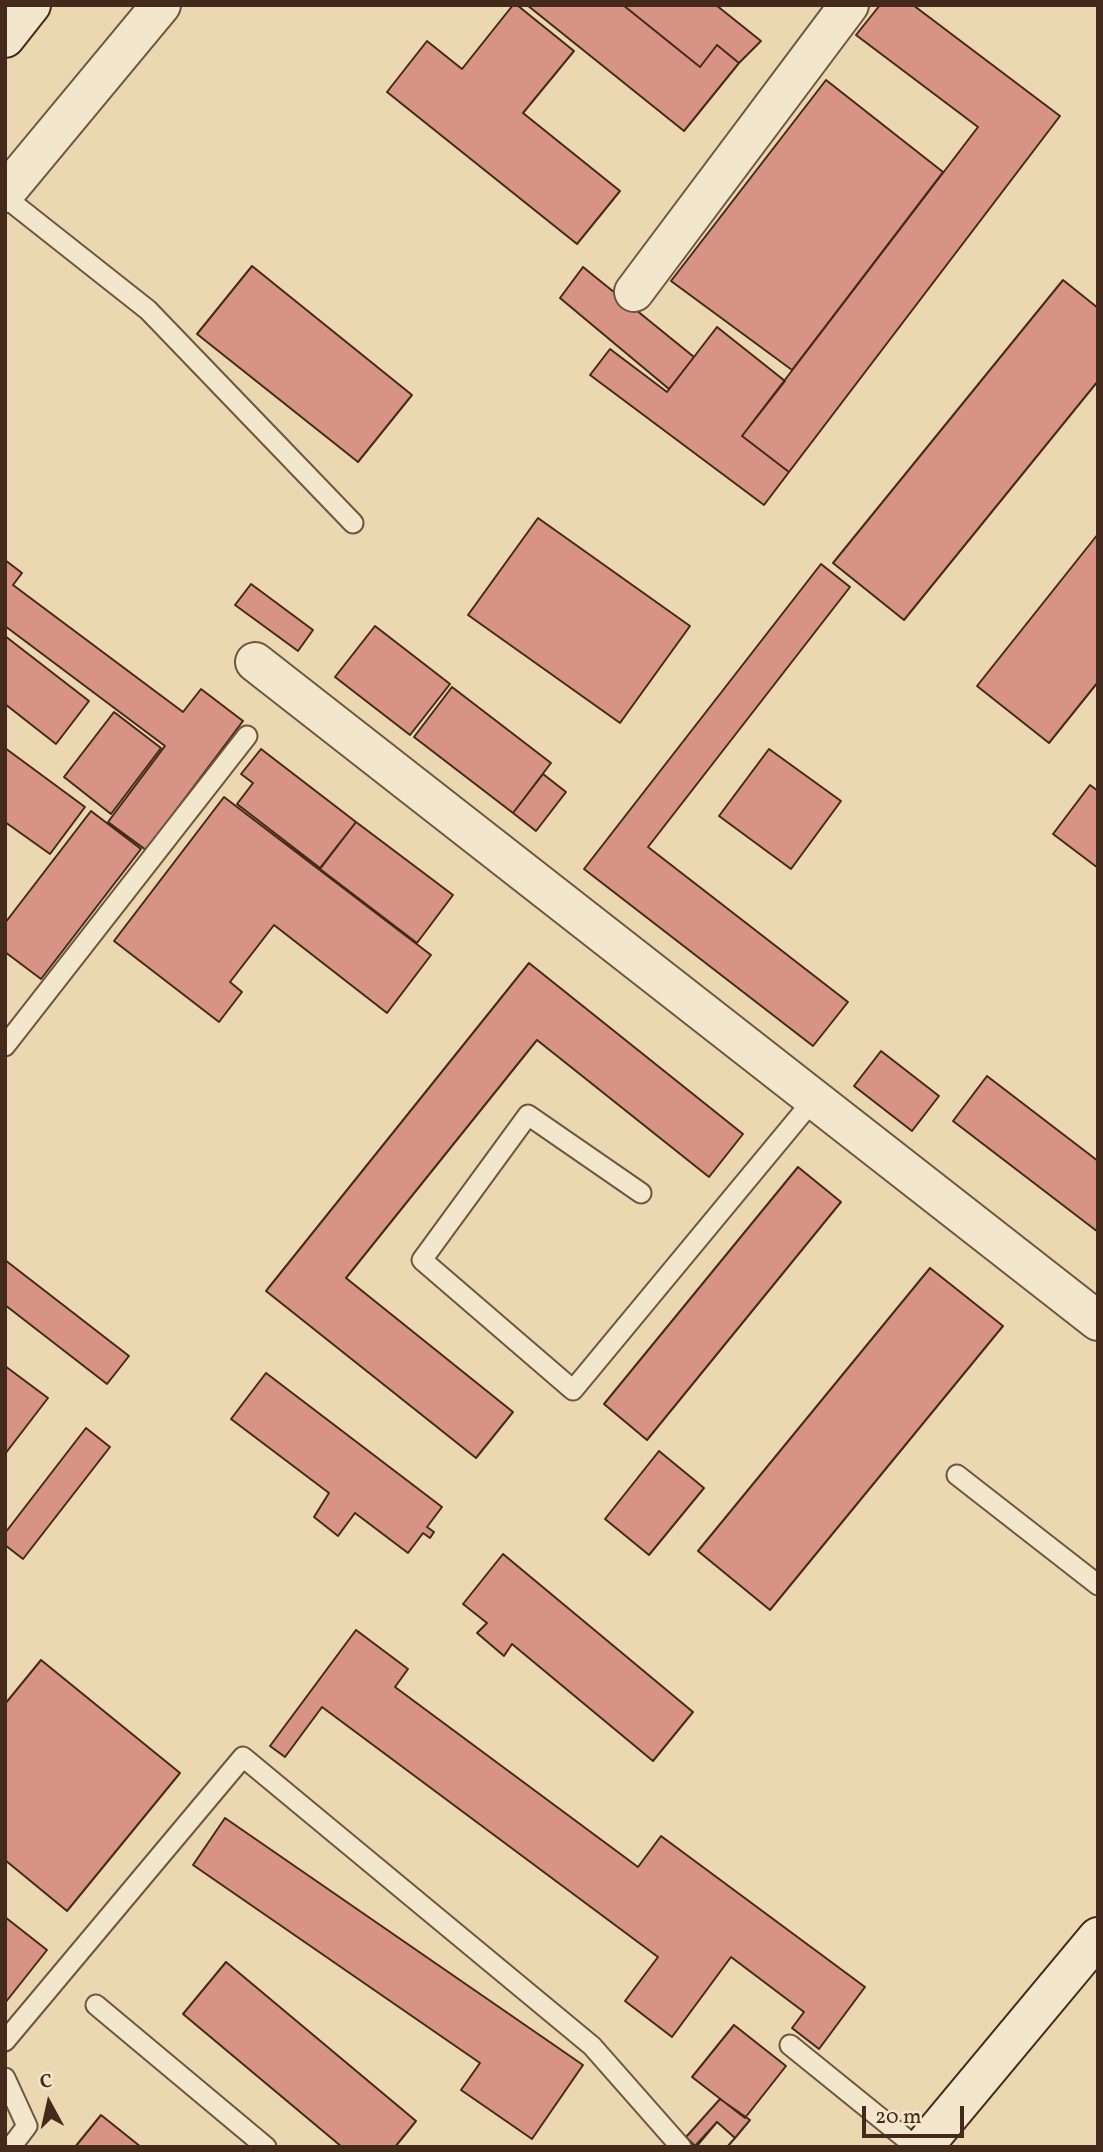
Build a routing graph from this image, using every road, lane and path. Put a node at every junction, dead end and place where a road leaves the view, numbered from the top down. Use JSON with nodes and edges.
{"nodes":[{"id":1,"x":31,"y":5,"type":"edge"},
{"id":2,"x":161,"y":5,"type":"edge"},
{"id":3,"x":849,"y":5,"type":"edge"},
{"id":4,"x":5,"y":38,"type":"edge"},
{"id":5,"x":5,"y":195,"type":"edge"},
{"id":6,"x":634,"y":292,"type":"dead end"},
{"id":7,"x":353,"y":523,"type":"dead end"},
{"id":8,"x":255,"y":662,"type":"dead end"},
{"id":9,"x":247,"y":736,"type":"dead end"},
{"id":10,"x":5,"y":1046,"type":"edge"},
{"id":11,"x":814,"y":1099,"type":"junction"},
{"id":12,"x":642,"y":1193,"type":"dead end"},
{"id":13,"x":1098,"y":1321,"type":"edge"},
{"id":14,"x":957,"y":1475,"type":"dead end"},
{"id":15,"x":1098,"y":1585,"type":"edge"},
{"id":16,"x":1092,"y":1957,"type":"edge"},
{"id":17,"x":96,"y":2005,"type":"dead end"},
{"id":18,"x":5,"y":2041,"type":"edge"},
{"id":19,"x":790,"y":2045,"type":"dead end"},
{"id":20,"x":5,"y":2078,"type":"edge"},
{"id":21,"x":11,"y":2147,"type":"edge"},
{"id":22,"x":266,"y":2147,"type":"edge"},
{"id":23,"x":681,"y":2147,"type":"edge"},
{"id":24,"x":916,"y":2147,"type":"edge"},
{"id":25,"x":923,"y":2147,"type":"edge"}],
"edges":[{"from":1,"to":4,"type":"street"},
{"from":2,"to":5,"type":"street"},
{"from":3,"to":6,"type":"street"},
{"from":5,"to":7,"type":"lane"},
{"from":8,"to":11,"type":"street"},
{"from":9,"to":10,"type":"lane"},
{"from":11,"to":12,"type":"lane"},
{"from":11,"to":13,"type":"street"},
{"from":14,"to":15,"type":"lane"},
{"from":16,"to":25,"type":"street"},
{"from":17,"to":22,"type":"lane"},
{"from":18,"to":23,"type":"lane"},
{"from":19,"to":24,"type":"lane"},
{"from":20,"to":21,"type":"lane"}]}
